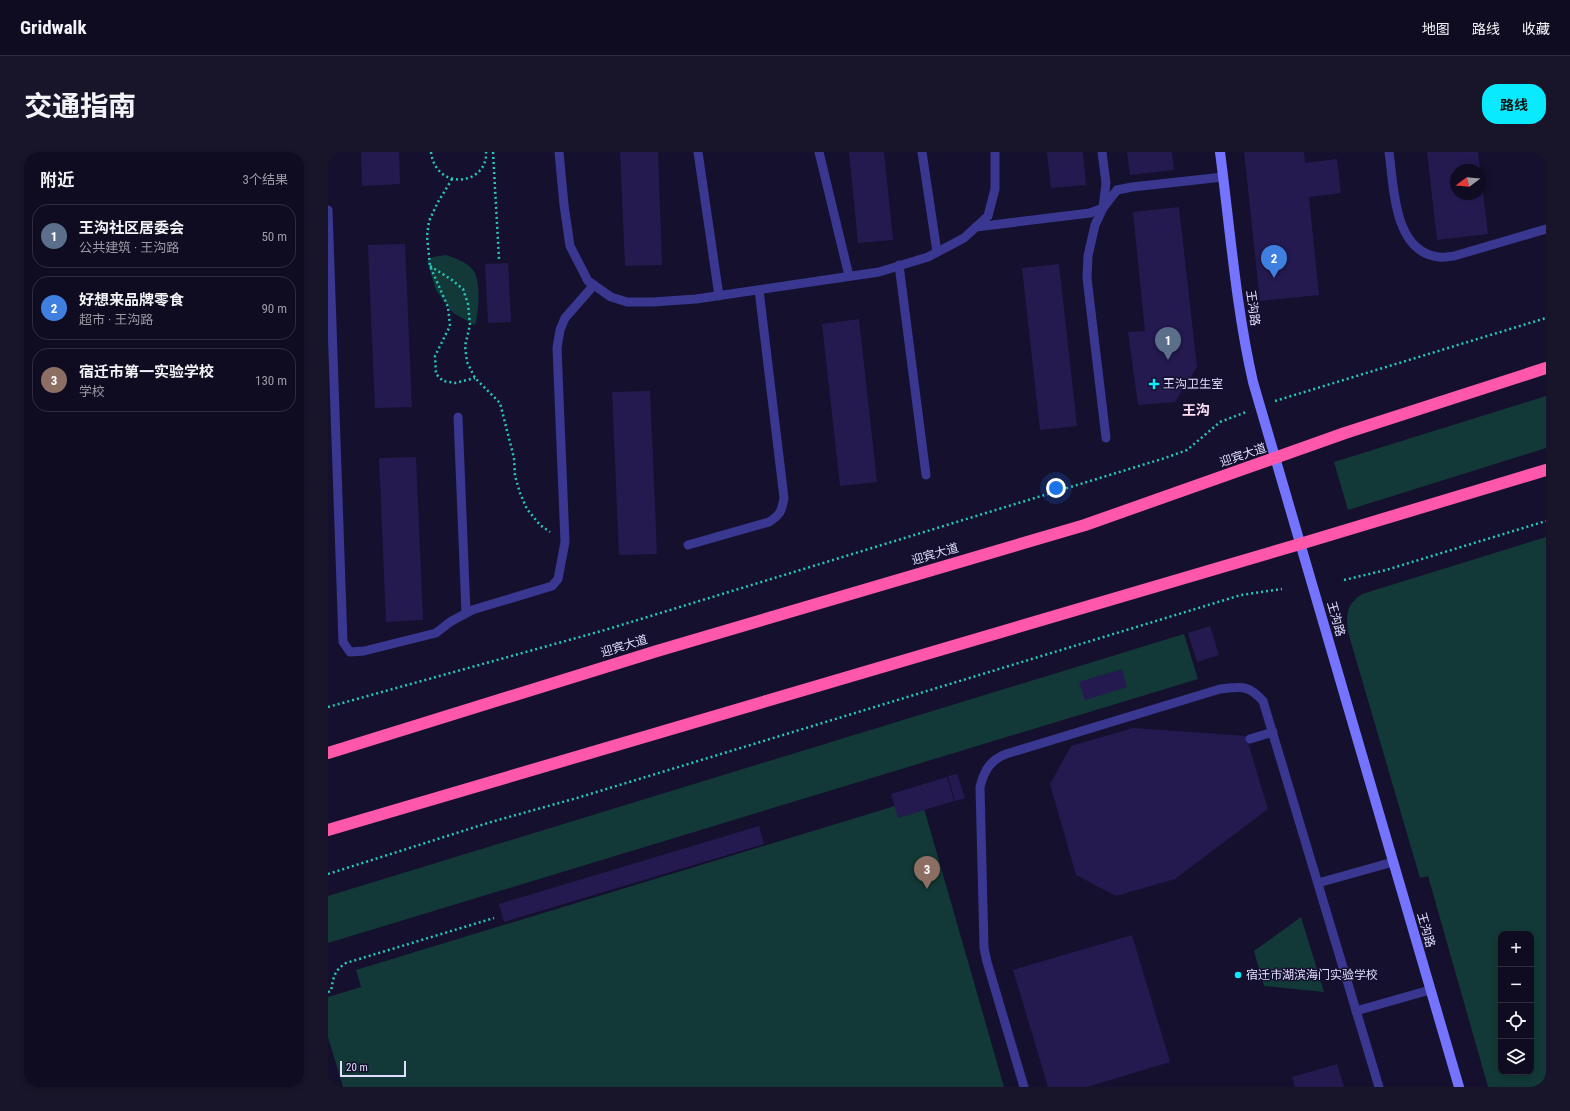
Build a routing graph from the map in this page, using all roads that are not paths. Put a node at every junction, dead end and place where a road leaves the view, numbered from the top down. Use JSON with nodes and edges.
{"nodes":[{"id":1,"x":559,"y":152,"type":"edge"},
{"id":2,"x":698,"y":152,"type":"edge"},
{"id":3,"x":819,"y":152,"type":"edge"},
{"id":4,"x":922,"y":152,"type":"edge"},
{"id":5,"x":995,"y":152,"type":"edge"},
{"id":6,"x":1102,"y":152,"type":"edge"},
{"id":7,"x":1220,"y":152,"type":"edge"},
{"id":8,"x":1389,"y":152,"type":"edge"},
{"id":9,"x":1223,"y":177,"type":"junction"},
{"id":10,"x":1103,"y":208,"type":"junction"},
{"id":11,"x":328,"y":210,"type":"edge"},
{"id":12,"x":976,"y":227,"type":"junction"},
{"id":13,"x":1546,"y":229,"type":"edge"},
{"id":14,"x":937,"y":252,"type":"junction"},
{"id":15,"x":899,"y":265,"type":"junction"},
{"id":16,"x":849,"y":276,"type":"junction"},
{"id":17,"x":594,"y":285,"type":"junction"},
{"id":18,"x":759,"y":290,"type":"junction"},
{"id":19,"x":718,"y":296,"type":"junction"},
{"id":20,"x":1546,"y":368,"type":"edge"},
{"id":21,"x":458,"y":416,"type":"dead end"},
{"id":22,"x":1106,"y":438,"type":"dead end"},
{"id":23,"x":1275,"y":458,"type":"junction"},
{"id":24,"x":1546,"y":470,"type":"edge"},
{"id":25,"x":926,"y":476,"type":"dead end"},
{"id":26,"x":1300,"y":544,"type":"junction"},
{"id":27,"x":688,"y":545,"type":"dead end"},
{"id":28,"x":466,"y":613,"type":"junction"},
{"id":29,"x":1273,"y":732,"type":"junction"},
{"id":30,"x":1250,"y":739,"type":"dead end"},
{"id":31,"x":328,"y":753,"type":"edge"},
{"id":32,"x":328,"y":830,"type":"edge"},
{"id":33,"x":1393,"y":862,"type":"junction"},
{"id":34,"x":1318,"y":883,"type":"junction"},
{"id":35,"x":1430,"y":990,"type":"junction"},
{"id":36,"x":1356,"y":1011,"type":"junction"},
{"id":37,"x":1024,"y":1087,"type":"edge"},
{"id":38,"x":1379,"y":1087,"type":"edge"},
{"id":39,"x":1459,"y":1087,"type":"edge"}],
"edges":[{"from":1,"to":17,"type":"lane"},
{"from":2,"to":19,"type":"lane"},
{"from":3,"to":16,"type":"lane"},
{"from":4,"to":14,"type":"lane"},
{"from":5,"to":12,"type":"lane"},
{"from":6,"to":10,"type":"lane"},
{"from":7,"to":9,"type":"street","name":"王沟路"},
{"from":8,"to":13,"type":"lane"},
{"from":9,"to":10,"type":"lane"},
{"from":9,"to":23,"type":"street","name":"王沟路"},
{"from":10,"to":12,"type":"lane"},
{"from":10,"to":22,"type":"lane"},
{"from":11,"to":28,"type":"lane"},
{"from":12,"to":14,"type":"lane"},
{"from":14,"to":15,"type":"lane"},
{"from":15,"to":16,"type":"lane"},
{"from":15,"to":25,"type":"lane"},
{"from":16,"to":18,"type":"lane"},
{"from":17,"to":19,"type":"lane"},
{"from":17,"to":28,"type":"lane"},
{"from":18,"to":19,"type":"lane"},
{"from":18,"to":27,"type":"lane"},
{"from":20,"to":23,"type":"highway","name":"迎宾大道"},
{"from":21,"to":28,"type":"lane"},
{"from":23,"to":26,"type":"street","name":"王沟路"},
{"from":23,"to":31,"type":"highway","name":"迎宾大道"},
{"from":24,"to":26,"type":"highway"},
{"from":26,"to":32,"type":"highway"},
{"from":26,"to":33,"type":"street","name":"王沟路"},
{"from":29,"to":30,"type":"lane"},
{"from":29,"to":34,"type":"lane"},
{"from":29,"to":37,"type":"lane"},
{"from":33,"to":34,"type":"lane"},
{"from":33,"to":35,"type":"street","name":"王沟路"},
{"from":34,"to":36,"type":"lane"},
{"from":35,"to":36,"type":"lane"},
{"from":35,"to":39,"type":"street","name":"王沟路"},
{"from":36,"to":38,"type":"lane"}]}
